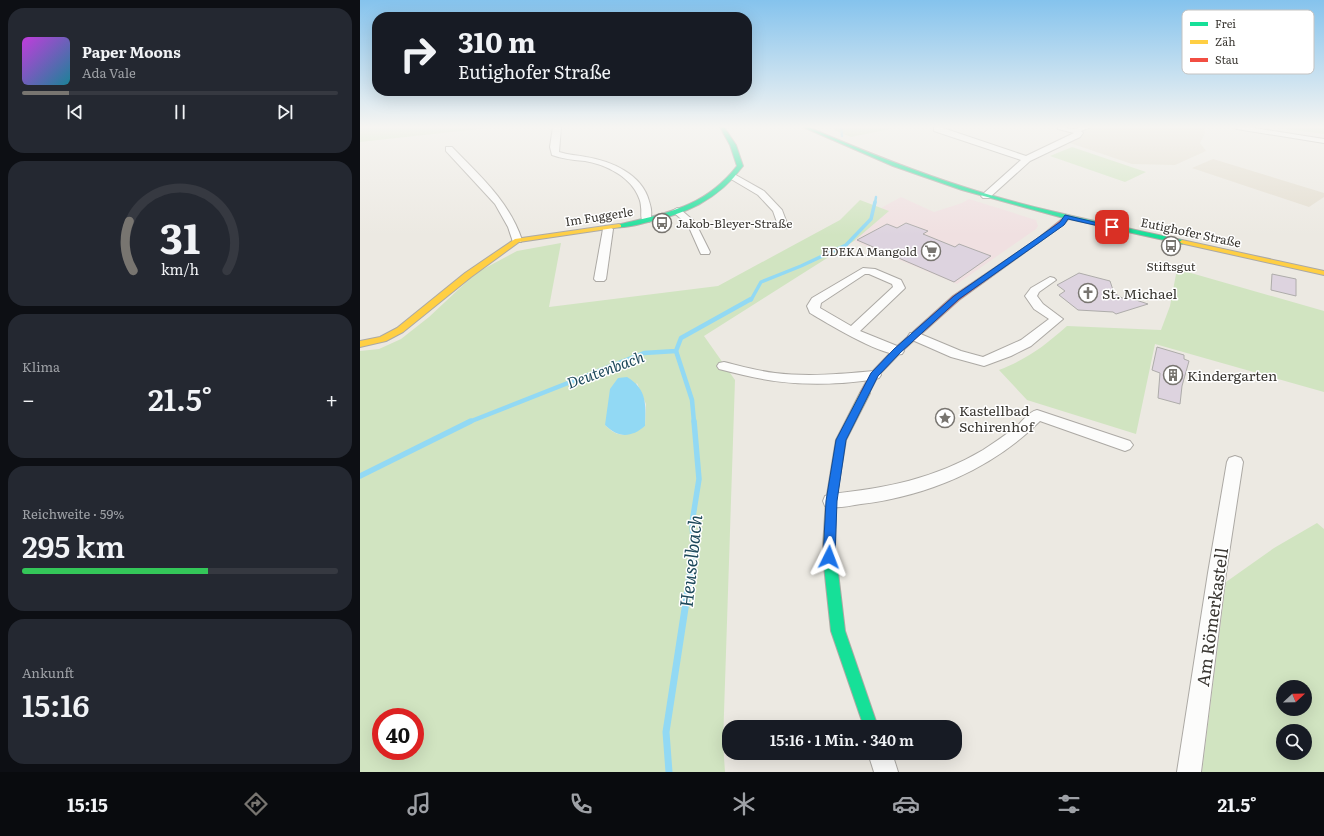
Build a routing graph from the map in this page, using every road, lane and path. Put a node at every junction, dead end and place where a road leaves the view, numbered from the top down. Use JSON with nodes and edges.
{"nodes":[{"id":1,"x":462,"y":163,"type":"edge"},
{"id":2,"x":604,"y":163,"type":"edge"},
{"id":3,"x":739,"y":163,"type":"edge"},
{"id":4,"x":889,"y":163,"type":"edge"},
{"id":5,"x":1023,"y":163,"type":"edge"},
{"id":6,"x":734,"y":178,"type":"junction"},
{"id":7,"x":986,"y":196,"type":"junction"},
{"id":8,"x":677,"y":211,"type":"junction"},
{"id":9,"x":1067,"y":217,"type":"junction"},
{"id":10,"x":646,"y":220,"type":"junction"},
{"id":11,"x":783,"y":226,"type":"dead end"},
{"id":12,"x":608,"y":229,"type":"junction"},
{"id":13,"x":517,"y":240,"type":"junction"},
{"id":14,"x":705,"y":252,"type":"dead end"},
{"id":15,"x":1324,"y":273,"type":"edge"},
{"id":16,"x":600,"y":279,"type":"dead end"},
{"id":17,"x":1050,"y":280,"type":"dead end"},
{"id":18,"x":852,"y":332,"type":"junction"},
{"id":19,"x":914,"y":336,"type":"junction"},
{"id":20,"x":360,"y":344,"type":"edge"},
{"id":21,"x":897,"y":351,"type":"junction"},
{"id":22,"x":724,"y":366,"type":"dead end"},
{"id":23,"x":874,"y":375,"type":"junction"},
{"id":24,"x":1125,"y":444,"type":"dead end"},
{"id":25,"x":1235,"y":462,"type":"dead end"},
{"id":26,"x":831,"y":501,"type":"junction"},
{"id":27,"x":869,"y":720,"type":"edge"},
{"id":28,"x":882,"y":760,"type":"edge"},
{"id":29,"x":886,"y":772,"type":"edge"},
{"id":30,"x":1190,"y":772,"type":"edge"}],
"edges":[{"from":1,"to":13,"type":"street"},
{"from":2,"to":10,"type":"street"},
{"from":3,"to":6,"type":"street"},
{"from":4,"to":7,"type":"street","name":"Eutighofer Straße"},
{"from":5,"to":7,"type":"street"},
{"from":6,"to":8,"type":"street","name":"Im Fuggerle"},
{"from":6,"to":11,"type":"street"},
{"from":7,"to":9,"type":"street","name":"Eutighofer Straße"},
{"from":8,"to":10,"type":"street","name":"Im Fuggerle"},
{"from":8,"to":14,"type":"street"},
{"from":9,"to":15,"type":"street","name":"Eutighofer Straße"},
{"from":9,"to":19,"type":"street"},
{"from":10,"to":12,"type":"street","name":"Im Fuggerle"},
{"from":12,"to":13,"type":"street","name":"Im Fuggerle"},
{"from":12,"to":16,"type":"street"},
{"from":13,"to":20,"type":"street","name":"Im Fuggerle"},
{"from":17,"to":19,"type":"street"},
{"from":18,"to":18,"type":"street"},
{"from":18,"to":21,"type":"street"},
{"from":19,"to":21,"type":"street"},
{"from":21,"to":23,"type":"street"},
{"from":22,"to":23,"type":"street"},
{"from":23,"to":26,"type":"street"},
{"from":24,"to":26,"type":"street"},
{"from":25,"to":30,"type":"street","name":"Am Römerkastell"},
{"from":26,"to":27,"type":"street"},
{"from":28,"to":29,"type":"street"}]}
